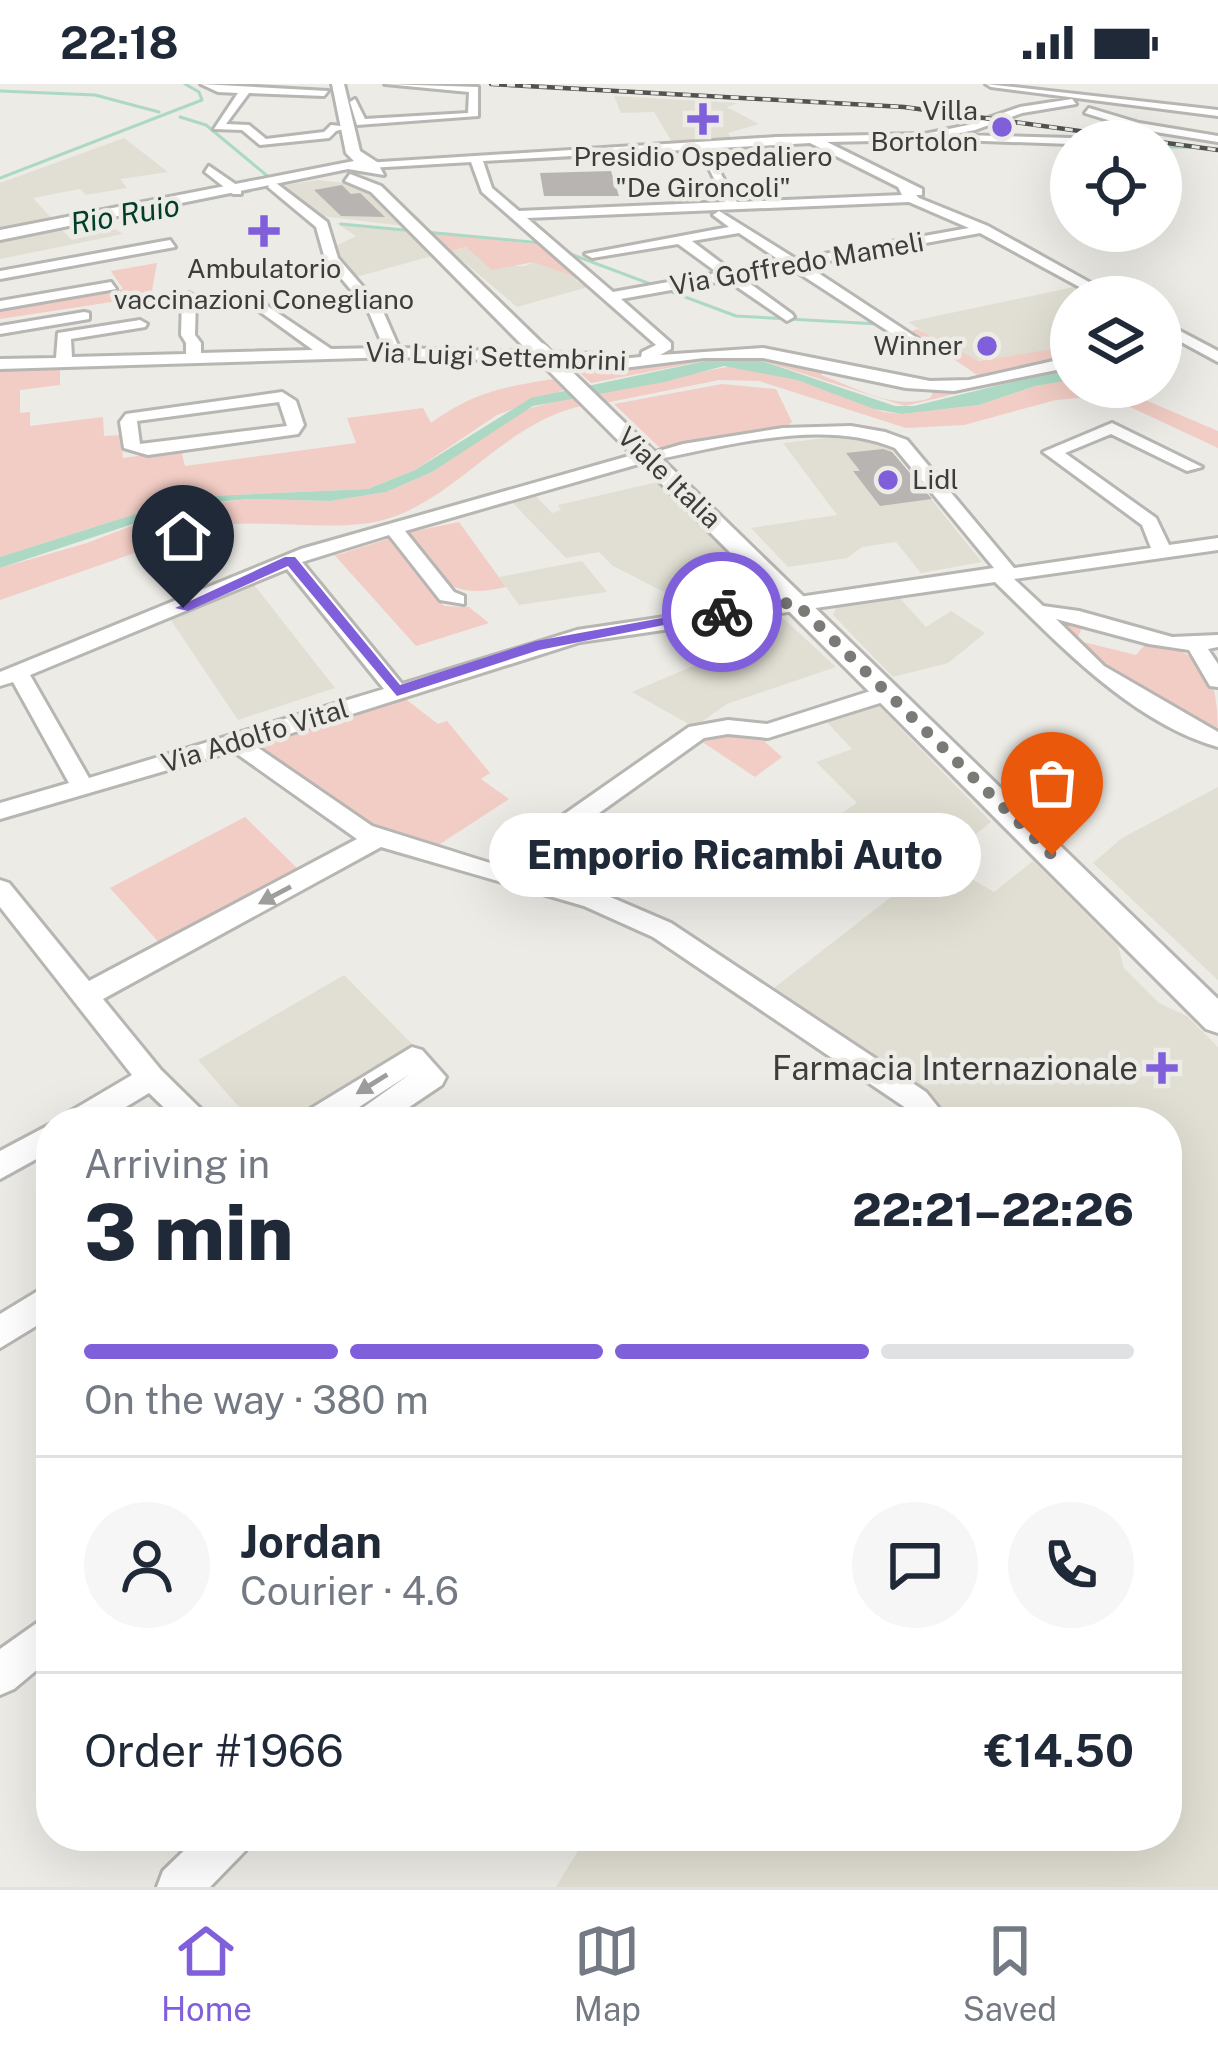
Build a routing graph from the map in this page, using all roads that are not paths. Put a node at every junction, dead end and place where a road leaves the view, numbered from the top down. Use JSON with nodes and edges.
{"nodes":[{"id":1,"x":205,"y":84,"type":"edge"},
{"id":2,"x":388,"y":84,"type":"edge"},
{"id":3,"x":991,"y":84,"type":"edge"},
{"id":4,"x":1104,"y":84,"type":"edge"},
{"id":5,"x":245,"y":91,"type":"junction"},
{"id":6,"x":473,"y":101,"type":"junction"},
{"id":7,"x":1079,"y":102,"type":"junction"},
{"id":8,"x":427,"y":104,"type":"dead end"},
{"id":9,"x":339,"y":105,"type":"edge"},
{"id":10,"x":380,"y":106,"type":"dead end"},
{"id":11,"x":230,"y":109,"type":"junction"},
{"id":12,"x":254,"y":109,"type":"dead end"},
{"id":13,"x":1197,"y":111,"type":"junction"},
{"id":14,"x":1218,"y":113,"type":"edge"},
{"id":15,"x":305,"y":114,"type":"dead end"},
{"id":16,"x":1109,"y":118,"type":"junction"},
{"id":17,"x":269,"y":124,"type":"dead end"},
{"id":18,"x":245,"y":127,"type":"junction"},
{"id":19,"x":1185,"y":133,"type":"junction"},
{"id":20,"x":938,"y":135,"type":"junction"},
{"id":21,"x":472,"y":136,"type":"dead end"},
{"id":22,"x":809,"y":138,"type":"junction"},
{"id":23,"x":840,"y":138,"type":"junction"},
{"id":24,"x":1218,"y":139,"type":"edge"},
{"id":25,"x":1050,"y":140,"type":"edge"},
{"id":26,"x":826,"y":146,"type":"junction"},
{"id":27,"x":352,"y":153,"type":"junction"},
{"id":28,"x":473,"y":156,"type":"junction"},
{"id":29,"x":714,"y":166,"type":"dead end"},
{"id":30,"x":209,"y":170,"type":"dead end"},
{"id":31,"x":373,"y":173,"type":"junction"},
{"id":32,"x":343,"y":174,"type":"junction"},
{"id":33,"x":272,"y":184,"type":"junction"},
{"id":34,"x":724,"y":188,"type":"junction"},
{"id":35,"x":743,"y":188,"type":"dead end"},
{"id":36,"x":237,"y":190,"type":"junction"},
{"id":37,"x":921,"y":199,"type":"junction"},
{"id":38,"x":733,"y":207,"type":"junction"},
{"id":39,"x":517,"y":215,"type":"junction"},
{"id":40,"x":719,"y":215,"type":"dead end"},
{"id":41,"x":742,"y":230,"type":"junction"},
{"id":42,"x":983,"y":230,"type":"junction"},
{"id":43,"x":0,"y":235,"type":"edge"},
{"id":44,"x":680,"y":239,"type":"junction"},
{"id":45,"x":170,"y":244,"type":"dead end"},
{"id":46,"x":592,"y":254,"type":"dead end"},
{"id":47,"x":796,"y":265,"type":"junction"},
{"id":48,"x":0,"y":275,"type":"edge"},
{"id":49,"x":733,"y":276,"type":"junction"},
{"id":50,"x":1070,"y":276,"type":"edge"},
{"id":51,"x":111,"y":286,"type":"dead end"},
{"id":52,"x":189,"y":297,"type":"dead end"},
{"id":53,"x":610,"y":297,"type":"junction"},
{"id":54,"x":0,"y":305,"type":"edge"},
{"id":55,"x":260,"y":305,"type":"dead end"},
{"id":56,"x":94,"y":315,"type":"dead end"},
{"id":57,"x":379,"y":316,"type":"junction"},
{"id":58,"x":787,"y":317,"type":"dead end"},
{"id":59,"x":140,"y":324,"type":"dead end"},
{"id":60,"x":0,"y":330,"type":"edge"},
{"id":61,"x":901,"y":334,"type":"dead end"},
{"id":62,"x":393,"y":352,"type":"junction"},
{"id":63,"x":358,"y":353,"type":"junction"},
{"id":64,"x":328,"y":354,"type":"junction"},
{"id":65,"x":198,"y":357,"type":"junction"},
{"id":66,"x":595,"y":359,"type":"junction"},
{"id":67,"x":64,"y":361,"type":"junction"},
{"id":68,"x":0,"y":364,"type":"edge"},
{"id":69,"x":1050,"y":364,"type":"edge"},
{"id":70,"x":208,"y":392,"type":"junction"},
{"id":71,"x":1193,"y":467,"type":"dead end"},
{"id":72,"x":394,"y":529,"type":"junction"},
{"id":73,"x":1218,"y":544,"type":"edge"},
{"id":74,"x":1162,"y":551,"type":"junction"},
{"id":75,"x":290,"y":560,"type":"junction"},
{"id":76,"x":1002,"y":572,"type":"junction"},
{"id":77,"x":457,"y":600,"type":"dead end"},
{"id":78,"x":795,"y":602,"type":"junction"},
{"id":79,"x":1034,"y":612,"type":"junction"},
{"id":80,"x":1207,"y":643,"type":"edge"},
{"id":81,"x":9,"y":677,"type":"edge"},
{"id":82,"x":1218,"y":681,"type":"edge"},
{"id":83,"x":397,"y":691,"type":"junction"},
{"id":84,"x":888,"y":693,"type":"junction"},
{"id":85,"x":236,"y":743,"type":"junction"},
{"id":86,"x":1218,"y":744,"type":"edge"},
{"id":87,"x":83,"y":788,"type":"junction"},
{"id":88,"x":4,"y":813,"type":"edge"},
{"id":89,"x":378,"y":838,"type":"junction"},
{"id":90,"x":499,"y":872,"type":"junction"},
{"id":91,"x":0,"y":889,"type":"edge"},
{"id":92,"x":83,"y":997,"type":"junction"},
{"id":93,"x":1218,"y":1020,"type":"edge"},
{"id":94,"x":151,"y":1078,"type":"junction"},
{"id":95,"x":102,"y":1107,"type":"edge"},
{"id":96,"x":183,"y":1107,"type":"edge"},
{"id":97,"x":335,"y":1107,"type":"edge"},
{"id":98,"x":387,"y":1107,"type":"edge"},
{"id":99,"x":922,"y":1107,"type":"edge"},
{"id":100,"x":36,"y":1145,"type":"edge"},
{"id":101,"x":0,"y":1166,"type":"edge"},
{"id":102,"x":36,"y":1308,"type":"edge"},
{"id":103,"x":0,"y":1333,"type":"edge"},
{"id":104,"x":36,"y":1645,"type":"edge"},
{"id":105,"x":0,"y":1675,"type":"edge"},
{"id":106,"x":215,"y":1851,"type":"edge"},
{"id":107,"x":179,"y":1887,"type":"edge"}],
"edges":[{"from":1,"to":5,"type":"street"},
{"from":2,"to":6,"type":"street"},
{"from":2,"to":9,"type":"street"},
{"from":3,"to":7,"type":"street"},
{"from":4,"to":7,"type":"street"},
{"from":5,"to":9,"type":"street"},
{"from":5,"to":11,"type":"street"},
{"from":6,"to":8,"type":"street"},
{"from":6,"to":9,"type":"street"},
{"from":7,"to":13,"type":"street"},
{"from":7,"to":16,"type":"street"},
{"from":7,"to":16,"type":"street"},
{"from":7,"to":20,"type":"street"},
{"from":9,"to":10,"type":"street"},
{"from":9,"to":15,"type":"street"},
{"from":9,"to":18,"type":"street"},
{"from":9,"to":27,"type":"main road"},
{"from":11,"to":12,"type":"street"},
{"from":11,"to":18,"type":"street"},
{"from":13,"to":14,"type":"street"},
{"from":13,"to":19,"type":"street"},
{"from":16,"to":19,"type":"street"},
{"from":17,"to":18,"type":"street"},
{"from":19,"to":24,"type":"street"},
{"from":20,"to":23,"type":"street"},
{"from":20,"to":25,"type":"street"},
{"from":21,"to":28,"type":"street"},
{"from":22,"to":23,"type":"street"},
{"from":22,"to":26,"type":"street"},
{"from":22,"to":28,"type":"street"},
{"from":23,"to":26,"type":"street"},
{"from":26,"to":37,"type":"street"},
{"from":27,"to":31,"type":"main road","name":"Viale Italia"},
{"from":27,"to":32,"type":"main road"},
{"from":28,"to":31,"type":"street"},
{"from":28,"to":39,"type":"street"},
{"from":29,"to":34,"type":"street"},
{"from":30,"to":36,"type":"street"},
{"from":31,"to":32,"type":"main road","name":"Viale Italia"},
{"from":31,"to":32,"type":"main road"},
{"from":31,"to":78,"type":"main road","name":"Viale Italia"},
{"from":32,"to":33,"type":"main road"},
{"from":33,"to":36,"type":"main road"},
{"from":33,"to":57,"type":"street"},
{"from":34,"to":35,"type":"street"},
{"from":34,"to":38,"type":"street"},
{"from":36,"to":43,"type":"main road"},
{"from":37,"to":38,"type":"street"},
{"from":37,"to":42,"type":"street"},
{"from":38,"to":39,"type":"street"},
{"from":39,"to":53,"type":"street"},
{"from":40,"to":41,"type":"street"},
{"from":41,"to":44,"type":"street"},
{"from":41,"to":47,"type":"street"},
{"from":42,"to":47,"type":"street","name":"Via Goffredo Mameli"},
{"from":42,"to":50,"type":"street"},
{"from":44,"to":46,"type":"street"},
{"from":44,"to":49,"type":"street"},
{"from":45,"to":48,"type":"street"},
{"from":47,"to":49,"type":"street","name":"Via Goffredo Mameli"},
{"from":47,"to":61,"type":"street"},
{"from":49,"to":53,"type":"street","name":"Via Goffredo Mameli"},
{"from":49,"to":58,"type":"street"},
{"from":51,"to":54,"type":"street"},
{"from":52,"to":65,"type":"street"},
{"from":53,"to":66,"type":"street"},
{"from":55,"to":64,"type":"street"},
{"from":56,"to":60,"type":"street"},
{"from":57,"to":62,"type":"street"},
{"from":57,"to":63,"type":"street"},
{"from":59,"to":67,"type":"street"},
{"from":62,"to":63,"type":"street","name":"Via Luigi Settembrini"},
{"from":62,"to":66,"type":"street","name":"Via Luigi Settembrini"},
{"from":63,"to":64,"type":"street","name":"Via Luigi Settembrini"},
{"from":64,"to":65,"type":"street","name":"Via Luigi Settembrini"},
{"from":65,"to":67,"type":"street","name":"Via Luigi Settembrini"},
{"from":65,"to":70,"type":"street"},
{"from":66,"to":69,"type":"street","name":"Via Luigi Settembrini"},
{"from":67,"to":68,"type":"street","name":"Via Luigi Settembrini"},
{"from":70,"to":70,"type":"street"},
{"from":71,"to":74,"type":"street"},
{"from":72,"to":75,"type":"street"},
{"from":72,"to":76,"type":"street"},
{"from":72,"to":77,"type":"street"},
{"from":73,"to":74,"type":"street"},
{"from":74,"to":76,"type":"street"},
{"from":75,"to":81,"type":"street"},
{"from":75,"to":83,"type":"street"},
{"from":76,"to":78,"type":"street"},
{"from":76,"to":79,"type":"street"},
{"from":78,"to":83,"type":"street","name":"Via Adolfo Vital"},
{"from":78,"to":84,"type":"main road","name":"Viale Italia"},
{"from":79,"to":80,"type":"street"},
{"from":79,"to":86,"type":"street"},
{"from":80,"to":82,"type":"street"},
{"from":81,"to":87,"type":"street"},
{"from":83,"to":85,"type":"street","name":"Via Adolfo Vital"},
{"from":84,"to":90,"type":"street"},
{"from":84,"to":93,"type":"main road","name":"Viale Italia"},
{"from":85,"to":87,"type":"street","name":"Via Adolfo Vital"},
{"from":85,"to":89,"type":"street"},
{"from":87,"to":88,"type":"street","name":"Via Adolfo Vital"},
{"from":89,"to":90,"type":"street"},
{"from":89,"to":92,"type":"street","one_way":true},
{"from":90,"to":99,"type":"street"},
{"from":91,"to":92,"type":"street"},
{"from":92,"to":94,"type":"street"},
{"from":94,"to":95,"type":"street"},
{"from":94,"to":96,"type":"street"},
{"from":98,"to":97,"type":"street","one_way":true},
{"from":100,"to":101,"type":"street"},
{"from":102,"to":103,"type":"street"},
{"from":104,"to":105,"type":"street"},
{"from":106,"to":107,"type":"street"}]}
